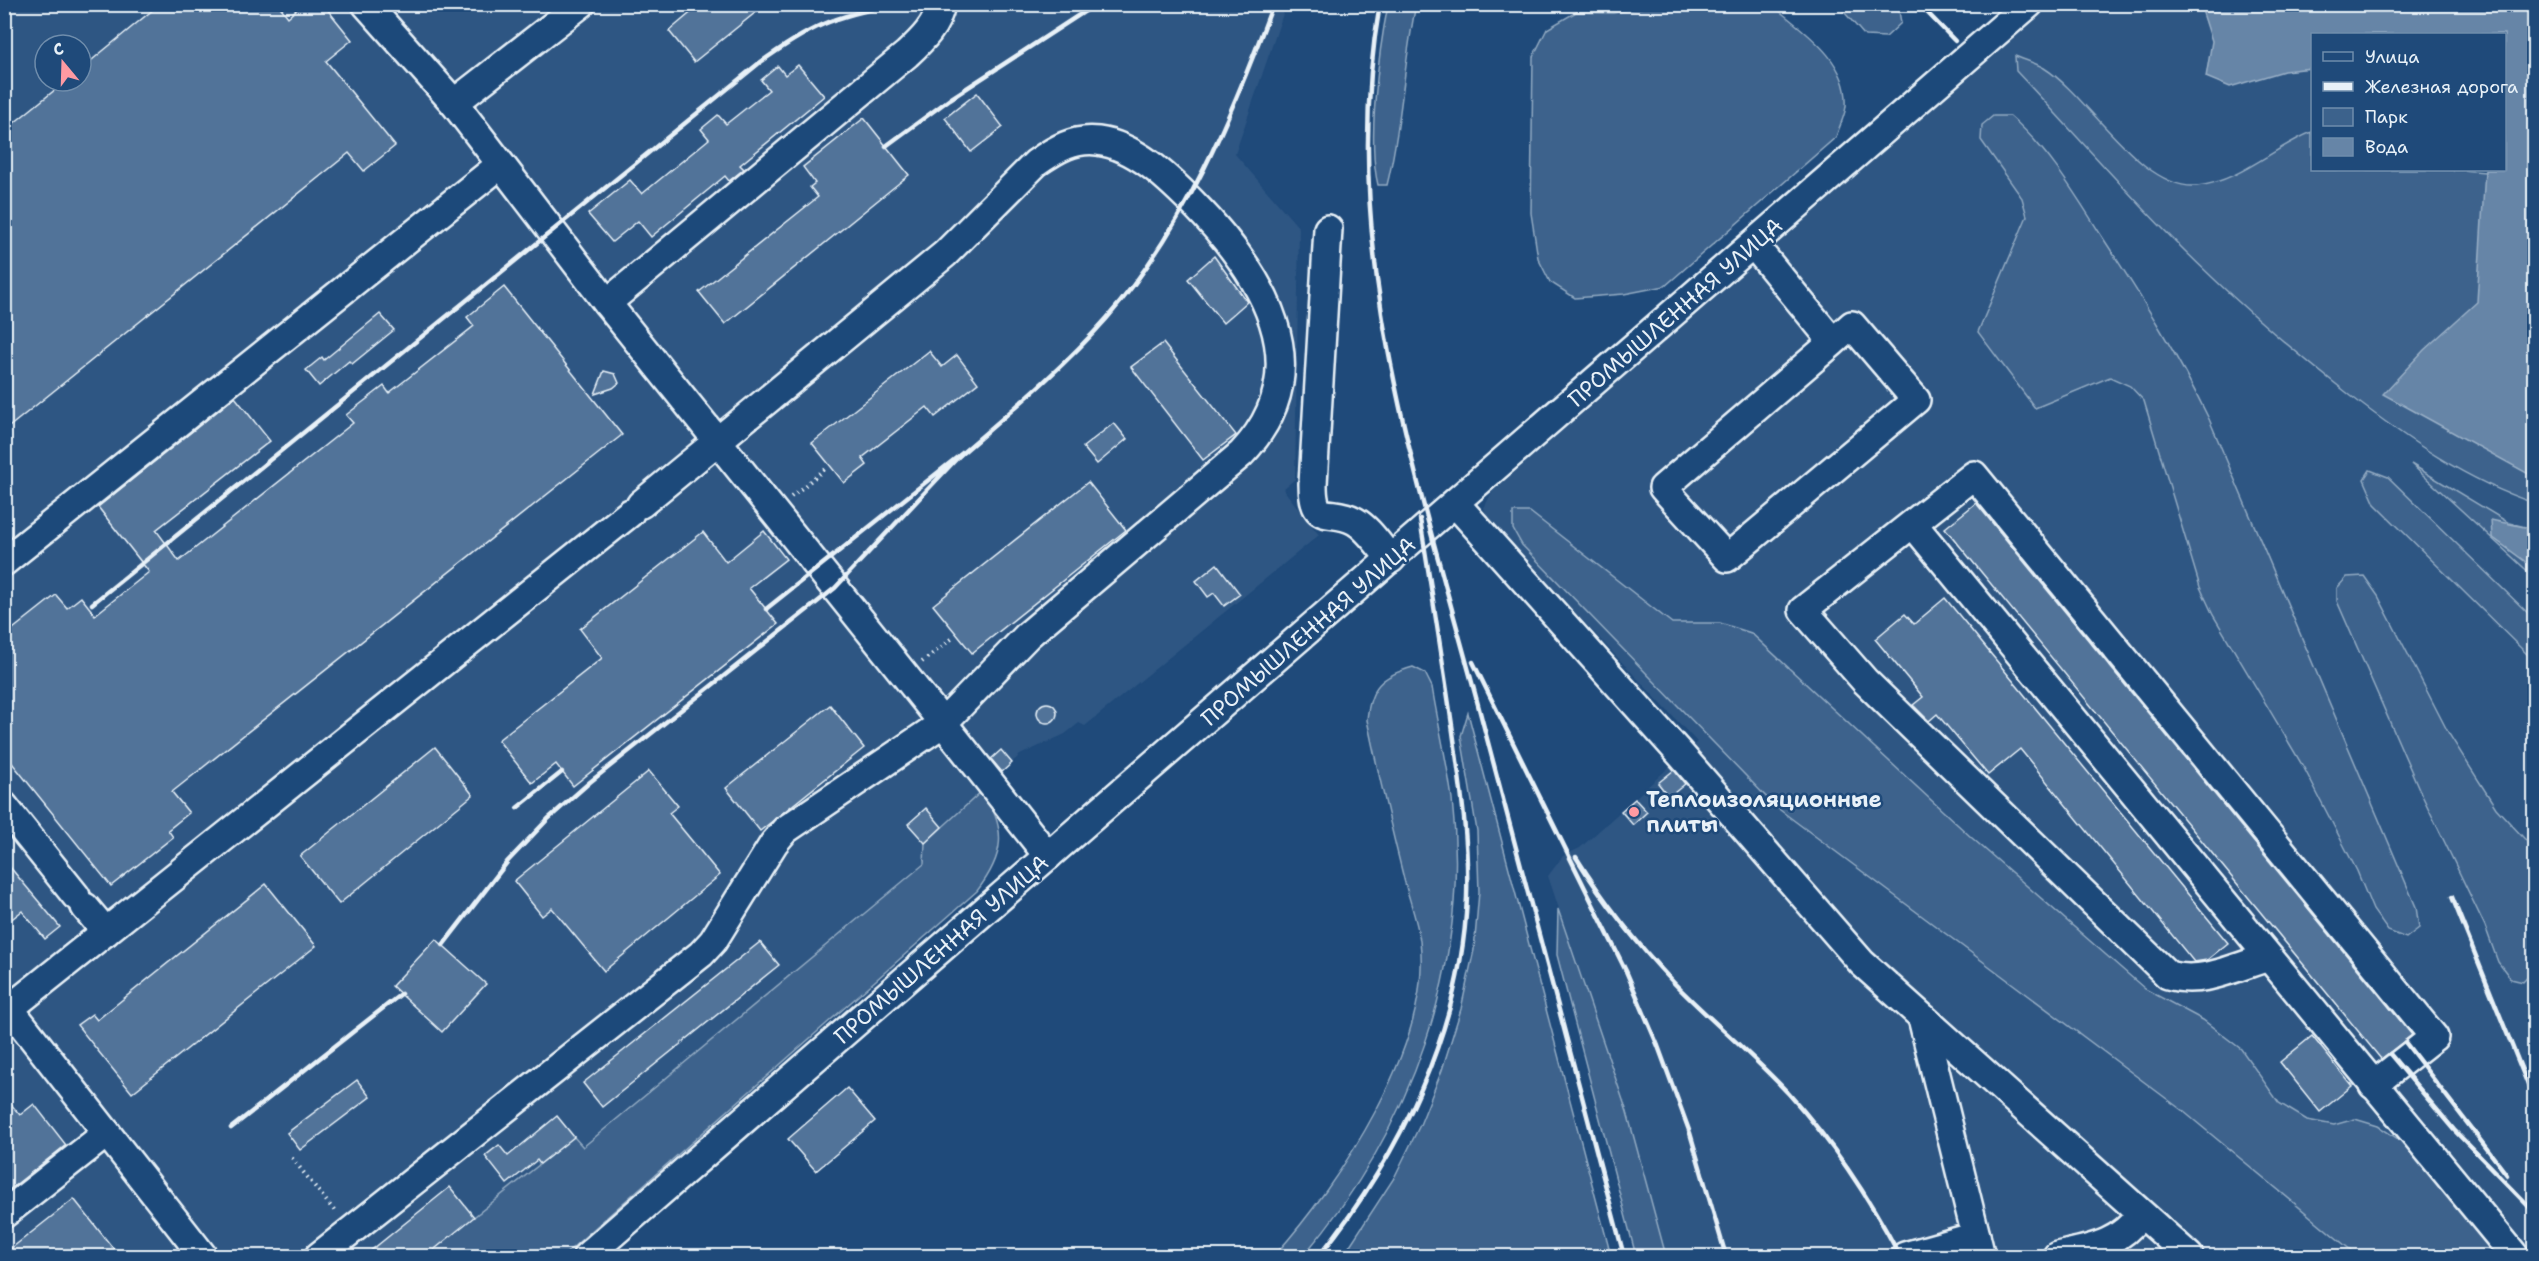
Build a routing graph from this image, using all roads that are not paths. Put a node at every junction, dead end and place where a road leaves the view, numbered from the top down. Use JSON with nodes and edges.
{"nodes":[{"id":1,"x":366,"y":4,"type":"edge"},
{"id":2,"x":581,"y":4,"type":"edge"},
{"id":3,"x":941,"y":4,"type":"edge"},
{"id":4,"x":2029,"y":4,"type":"edge"},
{"id":5,"x":454,"y":103,"type":"junction"},
{"id":6,"x":500,"y":165,"type":"junction"},
{"id":7,"x":1328,"y":230,"type":"dead end"},
{"id":8,"x":1754,"y":244,"type":"junction"},
{"id":9,"x":607,"y":303,"type":"junction"},
{"id":10,"x":1833,"y":342,"type":"junction"},
{"id":11,"x":719,"y":442,"type":"junction"},
{"id":12,"x":1455,"y":503,"type":"junction"},
{"id":13,"x":1912,"y":524,"type":"junction"},
{"id":14,"x":1391,"y":559,"type":"junction"},
{"id":15,"x":4,"y":562,"type":"edge"},
{"id":16,"x":943,"y":723,"type":"junction"},
{"id":17,"x":4,"y":806,"type":"edge"},
{"id":18,"x":1048,"y":856,"type":"junction"},
{"id":19,"x":106,"y":932,"type":"junction"},
{"id":20,"x":2268,"y":957,"type":"junction"},
{"id":21,"x":7,"y":1011,"type":"edge"},
{"id":22,"x":1922,"y":1018,"type":"junction"},
{"id":23,"x":2373,"y":1085,"type":"junction"},
{"id":24,"x":107,"y":1133,"type":"junction"},
{"id":25,"x":4,"y":1214,"type":"edge"},
{"id":26,"x":2141,"y":1214,"type":"junction"},
{"id":27,"x":1978,"y":1246,"type":"edge"},
{"id":28,"x":203,"y":1257,"type":"edge"},
{"id":29,"x":319,"y":1257,"type":"edge"},
{"id":30,"x":587,"y":1257,"type":"edge"},
{"id":31,"x":1905,"y":1257,"type":"edge"},
{"id":32,"x":2057,"y":1257,"type":"edge"},
{"id":33,"x":2189,"y":1257,"type":"edge"},
{"id":34,"x":2515,"y":1257,"type":"edge"}],
"edges":[{"from":1,"to":5,"type":"street"},
{"from":2,"to":5,"type":"street"},
{"from":3,"to":9,"type":"street"},
{"from":4,"to":8,"type":"street","name":"ПРОМЫШЛЕННАЯ УЛИЦА"},
{"from":5,"to":6,"type":"street"},
{"from":6,"to":9,"type":"street"},
{"from":6,"to":15,"type":"street"},
{"from":7,"to":14,"type":"street"},
{"from":8,"to":10,"type":"street"},
{"from":8,"to":12,"type":"street","name":"ПРОМЫШЛЕННАЯ УЛИЦА"},
{"from":9,"to":11,"type":"street"},
{"from":10,"to":10,"type":"street"},
{"from":11,"to":16,"type":"street"},
{"from":11,"to":16,"type":"street"},
{"from":11,"to":19,"type":"street"},
{"from":12,"to":14,"type":"street","name":"ПРОМЫШЛЕННАЯ УЛИЦА"},
{"from":12,"to":22,"type":"street"},
{"from":13,"to":20,"type":"street"},
{"from":13,"to":20,"type":"street"},
{"from":13,"to":23,"type":"street"},
{"from":14,"to":18,"type":"street","name":"ПРОМЫШЛЕННАЯ УЛИЦА"},
{"from":16,"to":18,"type":"street"},
{"from":16,"to":29,"type":"street"},
{"from":17,"to":19,"type":"street"},
{"from":18,"to":30,"type":"street","name":"ПРОМЫШЛЕННАЯ УЛИЦА"},
{"from":19,"to":21,"type":"street"},
{"from":20,"to":23,"type":"street"},
{"from":21,"to":24,"type":"street"},
{"from":22,"to":26,"type":"street"},
{"from":22,"to":27,"type":"street"},
{"from":23,"to":34,"type":"street"},
{"from":24,"to":25,"type":"street"},
{"from":24,"to":28,"type":"street"},
{"from":26,"to":32,"type":"street"},
{"from":26,"to":33,"type":"street"},
{"from":27,"to":31,"type":"street"}]}
